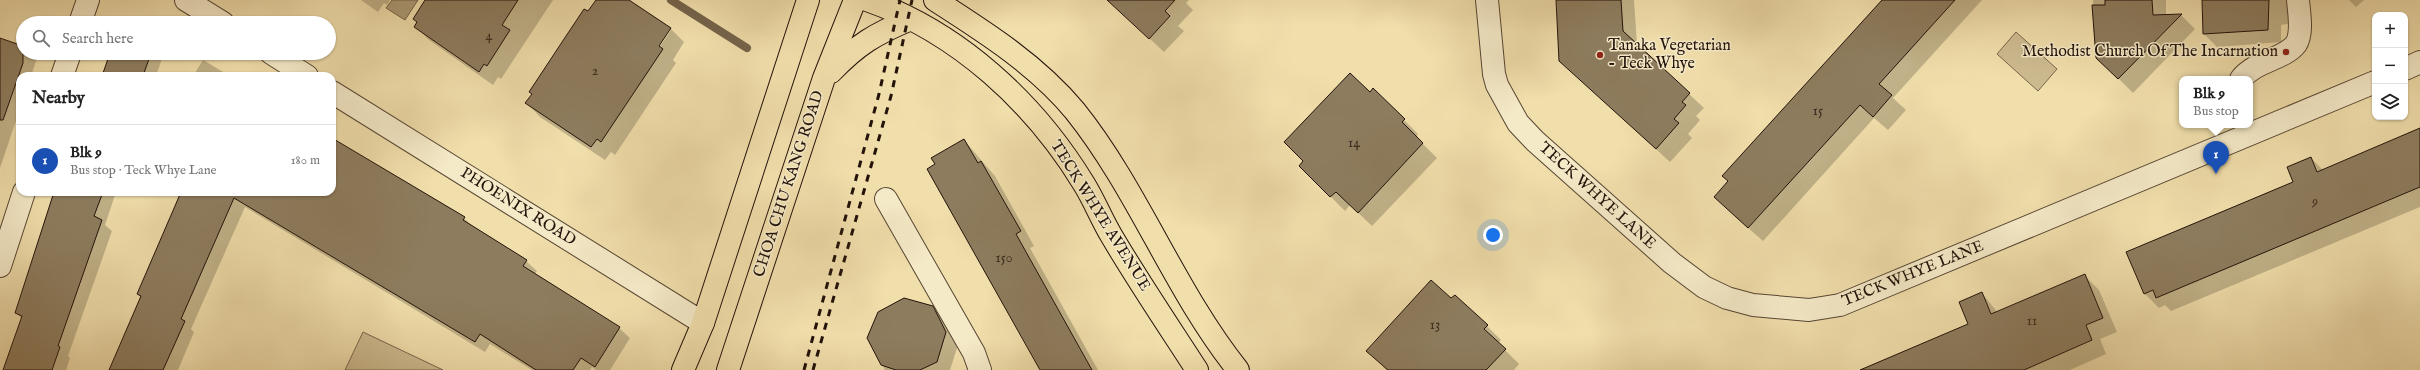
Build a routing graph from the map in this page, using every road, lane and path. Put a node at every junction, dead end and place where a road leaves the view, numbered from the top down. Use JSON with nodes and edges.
{"nodes":[{"id":1,"x":88,"y":0,"type":"edge"},
{"id":2,"x":186,"y":0,"type":"edge"},
{"id":3,"x":808,"y":0,"type":"edge"},
{"id":4,"x":855,"y":0,"type":"edge"},
{"id":5,"x":867,"y":0,"type":"edge"},
{"id":6,"x":935,"y":0,"type":"edge"},
{"id":7,"x":1487,"y":0,"type":"edge"},
{"id":8,"x":2298,"y":0,"type":"edge"},
{"id":9,"x":82,"y":16,"type":"edge"},
{"id":10,"x":212,"y":16,"type":"edge"},
{"id":11,"x":911,"y":18,"type":"junction"},
{"id":12,"x":68,"y":60,"type":"edge"},
{"id":13,"x":282,"y":60,"type":"edge"},
{"id":14,"x":2420,"y":62,"type":"edge"},
{"id":15,"x":2408,"y":67,"type":"edge"},
{"id":16,"x":63,"y":72,"type":"edge"},
{"id":17,"x":301,"y":72,"type":"edge"},
{"id":18,"x":2242,"y":76,"type":"edge"},
{"id":19,"x":824,"y":78,"type":"junction"},
{"id":20,"x":2372,"y":83,"type":"edge"},
{"id":21,"x":336,"y":94,"type":"edge"},
{"id":22,"x":2251,"y":129,"type":"edge"},
{"id":23,"x":23,"y":196,"type":"edge"},
{"id":24,"x":886,"y":199,"type":"dead end"},
{"id":25,"x":0,"y":266,"type":"edge"},
{"id":26,"x":704,"y":323,"type":"junction"},
{"id":27,"x":683,"y":370,"type":"edge"},
{"id":28,"x":728,"y":370,"type":"edge"},
{"id":29,"x":980,"y":370,"type":"edge"},
{"id":30,"x":1197,"y":370,"type":"edge"},
{"id":31,"x":1238,"y":370,"type":"edge"}],
"edges":[{"from":1,"to":9,"type":"street"},
{"from":2,"to":10,"type":"street"},
{"from":3,"to":26,"type":"main road"},
{"from":4,"to":19,"type":"main road","name":"CHOA CHU KANG ROAD"},
{"from":5,"to":11,"type":"main road","name":"TECK WHYE AVENUE"},
{"from":6,"to":31,"type":"main road"},
{"from":7,"to":22,"type":"street","name":"TECK WHYE LANE"},
{"from":8,"to":18,"type":"street"},
{"from":11,"to":19,"type":"main road"},
{"from":11,"to":30,"type":"main road","name":"TECK WHYE AVENUE"},
{"from":12,"to":16,"type":"street"},
{"from":13,"to":17,"type":"street"},
{"from":14,"to":15,"type":"street"},
{"from":19,"to":28,"type":"main road","name":"CHOA CHU KANG ROAD"},
{"from":20,"to":22,"type":"street","name":"TECK WHYE LANE"},
{"from":21,"to":26,"type":"street","name":"PHOENIX ROAD"},
{"from":23,"to":25,"type":"street"},
{"from":24,"to":29,"type":"street"},
{"from":26,"to":27,"type":"main road"}]}
